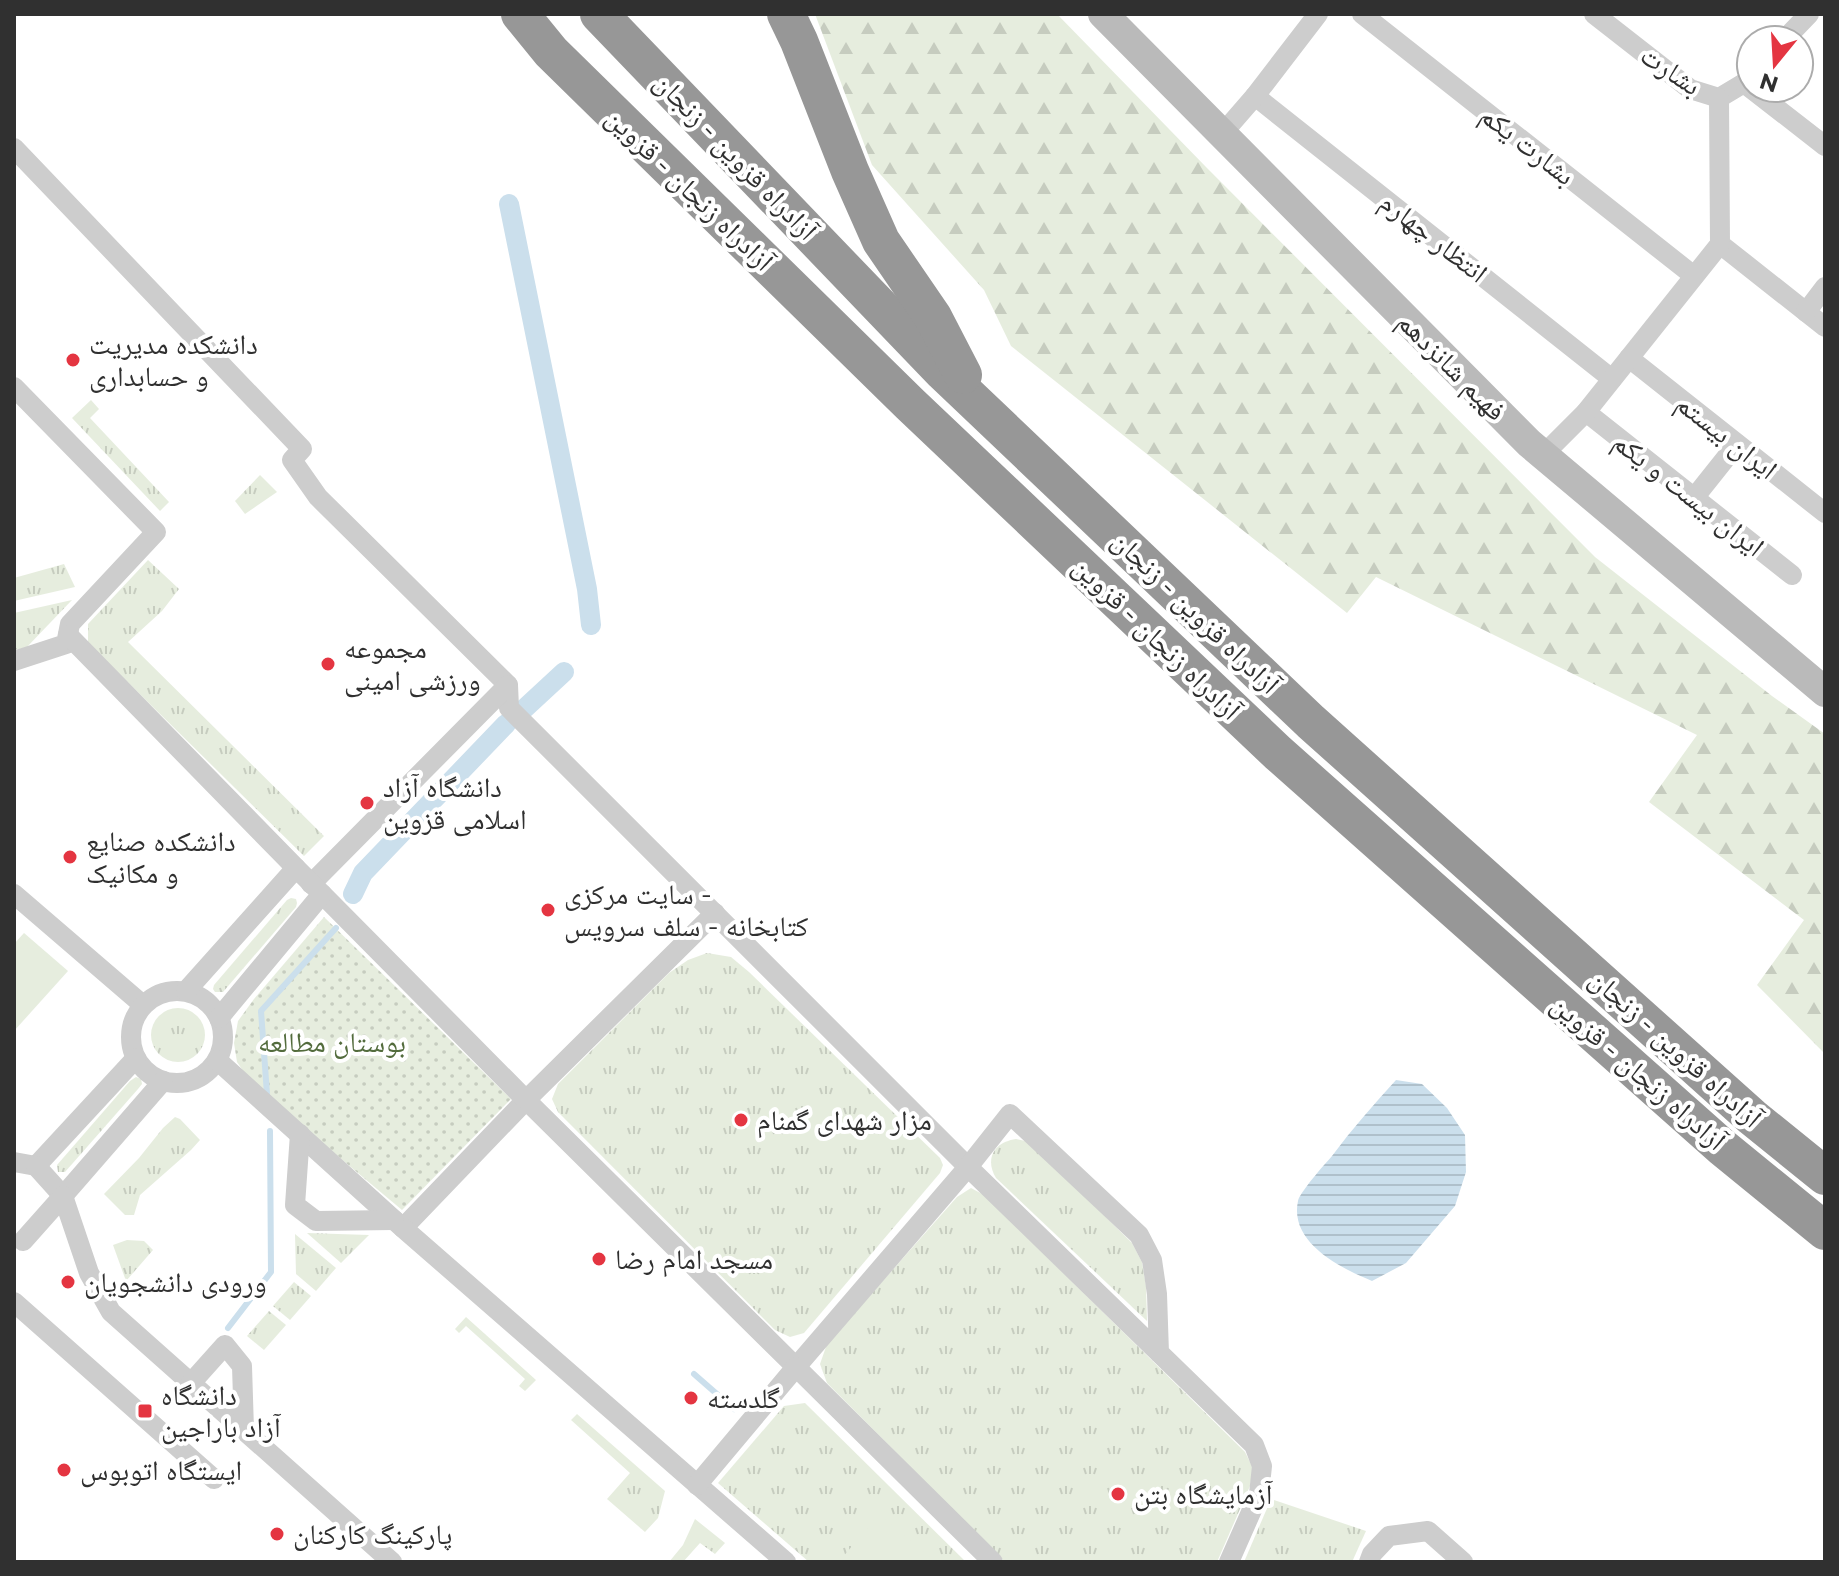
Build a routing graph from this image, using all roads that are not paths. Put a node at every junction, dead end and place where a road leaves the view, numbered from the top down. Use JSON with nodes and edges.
{"nodes":[{"id":1,"x":503,"y":14,"type":"edge"},
{"id":2,"x":520,"y":14,"type":"edge"},
{"id":3,"x":599,"y":14,"type":"edge"},
{"id":4,"x":786,"y":14,"type":"edge"},
{"id":5,"x":1103,"y":14,"type":"edge"},
{"id":6,"x":1318,"y":14,"type":"edge"},
{"id":7,"x":1362,"y":14,"type":"edge"},
{"id":8,"x":1594,"y":14,"type":"edge"},
{"id":9,"x":551,"y":52,"type":"junction"},
{"id":10,"x":1735,"y":88,"type":"edge"},
{"id":11,"x":1255,"y":96,"type":"junction"},
{"id":12,"x":1719,"y":98,"type":"junction"},
{"id":13,"x":1777,"y":104,"type":"edge"},
{"id":14,"x":1222,"y":134,"type":"junction"},
{"id":15,"x":1825,"y":146,"type":"edge"},
{"id":16,"x":14,"y":148,"type":"edge"},
{"id":17,"x":1720,"y":244,"type":"junction"},
{"id":18,"x":1694,"y":276,"type":"junction"},
{"id":19,"x":1825,"y":287,"type":"edge"},
{"id":20,"x":1806,"y":312,"type":"junction"},
{"id":21,"x":1825,"y":327,"type":"edge"},
{"id":22,"x":1629,"y":358,"type":"junction"},
{"id":23,"x":1612,"y":379,"type":"junction"},
{"id":24,"x":14,"y":387,"type":"edge"},
{"id":25,"x":982,"y":409,"type":"junction"},
{"id":26,"x":1586,"y":412,"type":"junction"},
{"id":27,"x":1737,"y":444,"type":"junction"},
{"id":28,"x":1543,"y":455,"type":"junction"},
{"id":29,"x":1694,"y":498,"type":"junction"},
{"id":30,"x":1825,"y":513,"type":"edge"},
{"id":31,"x":1792,"y":575,"type":"dead end"},
{"id":32,"x":68,"y":635,"type":"junction"},
{"id":33,"x":14,"y":661,"type":"edge"},
{"id":34,"x":508,"y":685,"type":"junction"},
{"id":35,"x":1825,"y":692,"type":"edge"},
{"id":36,"x":296,"y":868,"type":"junction"},
{"id":37,"x":317,"y":889,"type":"junction"},
{"id":38,"x":14,"y":894,"type":"edge"},
{"id":39,"x":715,"y":913,"type":"junction"},
{"id":40,"x":186,"y":991,"type":"junction"},
{"id":41,"x":143,"y":1005,"type":"junction"},
{"id":42,"x":219,"y":1018,"type":"junction"},
{"id":43,"x":136,"y":1058,"type":"junction"},
{"id":44,"x":217,"y":1060,"type":"junction"},
{"id":45,"x":163,"y":1081,"type":"junction"},
{"id":46,"x":526,"y":1100,"type":"junction"},
{"id":47,"x":300,"y":1134,"type":"junction"},
{"id":48,"x":14,"y":1162,"type":"edge"},
{"id":49,"x":36,"y":1166,"type":"junction"},
{"id":50,"x":968,"y":1167,"type":"junction"},
{"id":51,"x":1825,"y":1176,"type":"edge"},
{"id":52,"x":63,"y":1196,"type":"junction"},
{"id":53,"x":398,"y":1224,"type":"junction"},
{"id":54,"x":1825,"y":1231,"type":"edge"},
{"id":55,"x":23,"y":1241,"type":"dead end"},
{"id":56,"x":14,"y":1302,"type":"edge"},
{"id":57,"x":1159,"y":1353,"type":"junction"},
{"id":58,"x":796,"y":1367,"type":"junction"},
{"id":59,"x":191,"y":1383,"type":"junction"},
{"id":60,"x":244,"y":1430,"type":"junction"},
{"id":61,"x":214,"y":1479,"type":"dead end"},
{"id":62,"x":697,"y":1485,"type":"junction"},
{"id":63,"x":392,"y":1562,"type":"edge"},
{"id":64,"x":786,"y":1562,"type":"edge"},
{"id":65,"x":993,"y":1562,"type":"edge"},
{"id":66,"x":1229,"y":1562,"type":"edge"},
{"id":67,"x":1369,"y":1562,"type":"edge"},
{"id":68,"x":1463,"y":1562,"type":"edge"}],
"edges":[{"from":1,"to":9,"type":"highway"},
{"from":2,"to":9,"type":"highway","name":"آزادراه زنجان - قزوین"},
{"from":3,"to":25,"type":"highway","name":"آزادراه قزوین - زنجان"},
{"from":4,"to":25,"type":"highway"},
{"from":5,"to":14,"type":"street","name":"فهیم شانزدهم"},
{"from":6,"to":11,"type":"street"},
{"from":7,"to":18,"type":"street","name":"بشارت یکم"},
{"from":8,"to":12,"type":"street","name":"بشارت"},
{"from":9,"to":54,"type":"highway","name":"آزادراه زنجان - قزوین"},
{"from":10,"to":12,"type":"street","name":"بشارت"},
{"from":11,"to":14,"type":"street"},
{"from":11,"to":23,"type":"street","name":"انتظار چهارم"},
{"from":12,"to":17,"type":"street"},
{"from":13,"to":15,"type":"street"},
{"from":14,"to":28,"type":"street","name":"فهیم شانزدهم"},
{"from":16,"to":34,"type":"street"},
{"from":17,"to":18,"type":"street"},
{"from":17,"to":20,"type":"street"},
{"from":18,"to":22,"type":"street"},
{"from":19,"to":20,"type":"street"},
{"from":20,"to":21,"type":"street"},
{"from":22,"to":23,"type":"street"},
{"from":22,"to":27,"type":"street","name":"ایران بیستم"},
{"from":23,"to":26,"type":"street"},
{"from":24,"to":32,"type":"street"},
{"from":25,"to":51,"type":"highway","name":"آزادراه قزوین - زنجان"},
{"from":26,"to":28,"type":"street"},
{"from":26,"to":29,"type":"street","name":"ایران بیست و یکم"},
{"from":27,"to":29,"type":"street"},
{"from":27,"to":30,"type":"street","name":"ایران بیستم"},
{"from":28,"to":35,"type":"street","name":"فهیم شانزدهم"},
{"from":29,"to":31,"type":"street","name":"ایران بیست و یکم"},
{"from":32,"to":33,"type":"street"},
{"from":32,"to":36,"type":"street"},
{"from":34,"to":37,"type":"street"},
{"from":34,"to":39,"type":"street"},
{"from":36,"to":37,"type":"street"},
{"from":36,"to":40,"type":"street"},
{"from":37,"to":42,"type":"street"},
{"from":37,"to":46,"type":"street"},
{"from":38,"to":41,"type":"street"},
{"from":39,"to":46,"type":"street"},
{"from":39,"to":50,"type":"street"},
{"from":40,"to":41,"type":"street"},
{"from":40,"to":42,"type":"street"},
{"from":41,"to":43,"type":"street"},
{"from":42,"to":44,"type":"street"},
{"from":43,"to":45,"type":"street"},
{"from":43,"to":49,"type":"street"},
{"from":44,"to":45,"type":"street"},
{"from":44,"to":47,"type":"street"},
{"from":45,"to":52,"type":"street"},
{"from":46,"to":53,"type":"street"},
{"from":46,"to":58,"type":"street"},
{"from":47,"to":53,"type":"street"},
{"from":47,"to":53,"type":"street"},
{"from":48,"to":49,"type":"street"},
{"from":49,"to":52,"type":"street"},
{"from":50,"to":57,"type":"street"},
{"from":50,"to":57,"type":"street"},
{"from":50,"to":58,"type":"street"},
{"from":52,"to":55,"type":"street"},
{"from":52,"to":59,"type":"street"},
{"from":53,"to":62,"type":"street"},
{"from":56,"to":61,"type":"street"},
{"from":57,"to":66,"type":"street"},
{"from":58,"to":62,"type":"street"},
{"from":58,"to":65,"type":"street"},
{"from":59,"to":60,"type":"street"},
{"from":59,"to":60,"type":"street"},
{"from":60,"to":63,"type":"street"},
{"from":62,"to":64,"type":"street"},
{"from":67,"to":68,"type":"street"}]}
